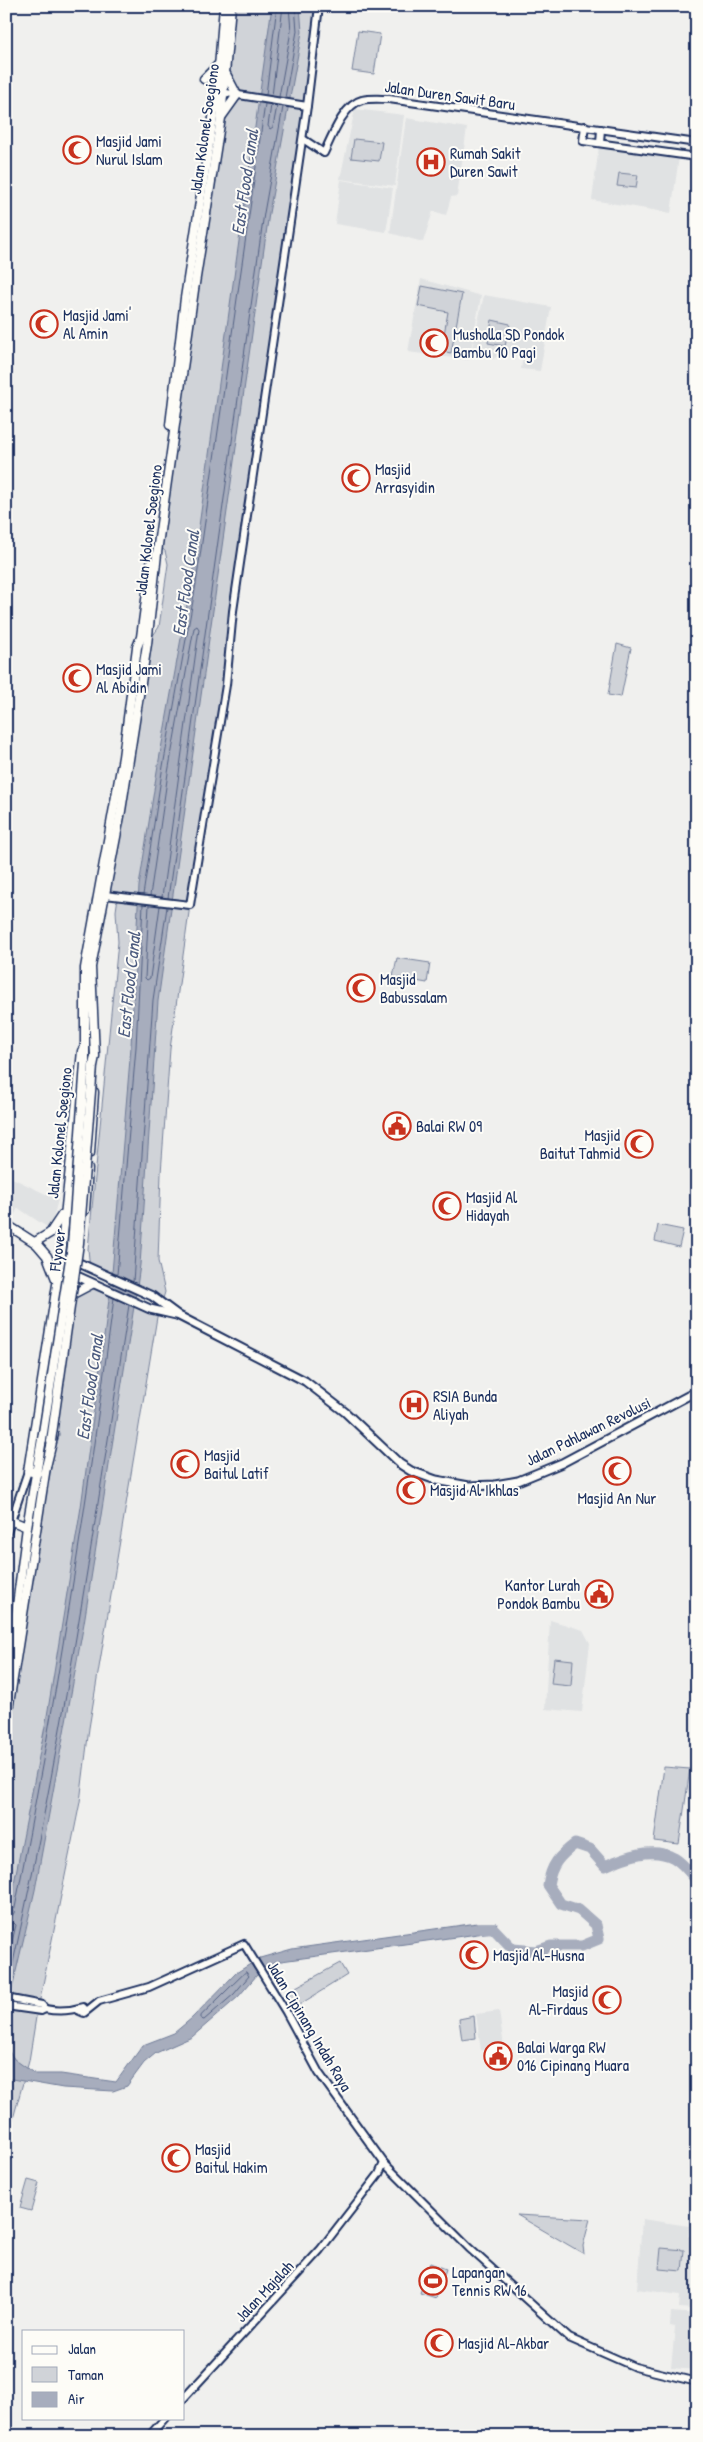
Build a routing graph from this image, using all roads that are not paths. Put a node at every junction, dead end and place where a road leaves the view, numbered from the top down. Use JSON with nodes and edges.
{"nodes":[{"id":1,"x":224,"y":6,"type":"edge"},
{"id":2,"x":231,"y":6,"type":"edge"},
{"id":3,"x":319,"y":6,"type":"edge"},
{"id":4,"x":220,"y":63,"type":"junction"},
{"id":5,"x":225,"y":72,"type":"junction"},
{"id":6,"x":204,"y":79,"type":"dead end"},
{"id":7,"x":221,"y":92,"type":"junction"},
{"id":8,"x":238,"y":95,"type":"junction"},
{"id":9,"x":306,"y":106,"type":"junction"},
{"id":10,"x":221,"y":118,"type":"junction"},
{"id":11,"x":586,"y":127,"type":"junction"},
{"id":12,"x":600,"y":129,"type":"junction"},
{"id":13,"x":302,"y":138,"type":"junction"},
{"id":14,"x":598,"y":143,"type":"junction"},
{"id":15,"x":697,"y":143,"type":"edge"},
{"id":16,"x":697,"y":157,"type":"edge"},
{"id":17,"x":105,"y":895,"type":"junction"},
{"id":18,"x":85,"y":1034,"type":"junction"},
{"id":19,"x":95,"y":1056,"type":"junction"},
{"id":20,"x":85,"y":1063,"type":"joint"},
{"id":21,"x":93,"y":1066,"type":"joint"},
{"id":22,"x":65,"y":1208,"type":"junction"},
{"id":23,"x":83,"y":1222,"type":"junction"},
{"id":24,"x":6,"y":1224,"type":"edge"},
{"id":25,"x":35,"y":1242,"type":"junction"},
{"id":26,"x":80,"y":1253,"type":"junction"},
{"id":27,"x":60,"y":1259,"type":"junction"},
{"id":28,"x":78,"y":1263,"type":"junction"},
{"id":29,"x":77,"y":1276,"type":"junction"},
{"id":30,"x":56,"y":1281,"type":"junction"},
{"id":31,"x":94,"y":1284,"type":"junction"},
{"id":32,"x":75,"y":1292,"type":"junction"},
{"id":33,"x":71,"y":1316,"type":"junction"},
{"id":34,"x":179,"y":1316,"type":"junction"},
{"id":35,"x":48,"y":1340,"type":"junction"},
{"id":36,"x":697,"y":1391,"type":"edge"},
{"id":37,"x":45,"y":1471,"type":"junction"},
{"id":38,"x":33,"y":1472,"type":"junction"},
{"id":39,"x":12,"y":1521,"type":"junction"},
{"id":40,"x":27,"y":1527,"type":"junction"},
{"id":41,"x":6,"y":1536,"type":"edge"},
{"id":42,"x":6,"y":1692,"type":"edge"},
{"id":43,"x":6,"y":1723,"type":"edge"},
{"id":44,"x":6,"y":1998,"type":"edge"},
{"id":45,"x":6,"y":2006,"type":"edge"},
{"id":46,"x":31,"y":2006,"type":"junction"},
{"id":47,"x":384,"y":2163,"type":"junction"},
{"id":48,"x":390,"y":2170,"type":"junction"},
{"id":49,"x":379,"y":2174,"type":"junction"},
{"id":50,"x":697,"y":2382,"type":"edge"},
{"id":51,"x":185,"y":2397,"type":"edge"},
{"id":52,"x":163,"y":2420,"type":"edge"},
{"id":53,"x":149,"y":2436,"type":"edge"}],
"edges":[{"from":1,"to":4,"type":"main road","name":"Jalan Kolonel Soegiono"},
{"from":2,"to":5,"type":"main road","name":"Jalan Kolonel Soegiono"},
{"from":3,"to":9,"type":"street"},
{"from":4,"to":6,"type":"main road"},
{"from":4,"to":7,"type":"main road","name":"Jalan Kolonel Soegiono"},
{"from":5,"to":7,"type":"main road","name":"Jalan Kolonel Soegiono"},
{"from":5,"to":8,"type":"main road"},
{"from":7,"to":8,"type":"street"},
{"from":7,"to":10,"type":"main road","name":"Jalan Kolonel Soegiono"},
{"from":7,"to":18,"type":"main road","name":"Jalan Kolonel Soegiono"},
{"from":8,"to":9,"type":"street"},
{"from":8,"to":10,"type":"main road"},
{"from":9,"to":13,"type":"street"},
{"from":10,"to":17,"type":"main road","name":"Jalan Kolonel Soegiono"},
{"from":11,"to":12,"type":"street","name":"Jalan Duren Sawit Baru"},
{"from":11,"to":13,"type":"street","name":"Jalan Duren Sawit Baru"},
{"from":11,"to":14,"type":"street"},
{"from":12,"to":14,"type":"street"},
{"from":12,"to":15,"type":"street","name":"Jalan Duren Sawit Baru"},
{"from":13,"to":17,"type":"street"},
{"from":14,"to":16,"type":"street"},
{"from":17,"to":19,"type":"main road","name":"Jalan Kolonel Soegiono"},
{"from":18,"to":20,"type":"main road","name":"Jalan Kolonel Soegiono"},
{"from":18,"to":22,"type":"main road","name":"Jalan Kolonel Soegiono"},
{"from":19,"to":21,"type":"main road","name":"Jalan Kolonel Soegiono"},
{"from":19,"to":23,"type":"main road","name":"Jalan Kolonel Soegiono"},
{"from":20,"to":38,"type":"main road","name":"Flyover","bridge":true},
{"from":21,"to":37,"type":"main road","name":"Flyover","bridge":true},
{"from":22,"to":23,"type":"main road"},
{"from":22,"to":25,"type":"main road"},
{"from":22,"to":27,"type":"main road","name":"Jalan Kolonel Soegiono"},
{"from":23,"to":26,"type":"main road","name":"Jalan Kolonel Soegiono"},
{"from":24,"to":25,"type":"main road","name":"Jalan Pahlawan Revolusi"},
{"from":25,"to":27,"type":"main road","name":"Jalan Pahlawan Revolusi"},
{"from":25,"to":30,"type":"main road"},
{"from":26,"to":27,"type":"main road"},
{"from":26,"to":28,"type":"main road","name":"Jalan Kolonel Soegiono"},
{"from":27,"to":28,"type":"main road","name":"Jalan Pahlawan Revolusi"},
{"from":27,"to":29,"type":"main road","name":"Jalan Pahlawan Revolusi"},
{"from":27,"to":30,"type":"main road","name":"Jalan Kolonel Soegiono"},
{"from":28,"to":29,"type":"main road","name":"Jalan Kolonel Soegiono"},
{"from":28,"to":34,"type":"main road","name":"Jalan Pahlawan Revolusi"},
{"from":29,"to":31,"type":"main road","name":"Jalan Pahlawan Revolusi"},
{"from":29,"to":32,"type":"main road","name":"Jalan Kolonel Soegiono"},
{"from":30,"to":35,"type":"main road","name":"Jalan Kolonel Soegiono"},
{"from":31,"to":32,"type":"main road"},
{"from":31,"to":34,"type":"main road","name":"Jalan Pahlawan Revolusi"},
{"from":32,"to":33,"type":"main road","name":"Jalan Kolonel Soegiono"},
{"from":33,"to":35,"type":"main road"},
{"from":33,"to":37,"type":"main road","name":"Jalan Kolonel Soegiono"},
{"from":34,"to":36,"type":"main road","name":"Jalan Pahlawan Revolusi"},
{"from":35,"to":38,"type":"main road"},
{"from":37,"to":43,"type":"main road"},
{"from":38,"to":39,"type":"street"},
{"from":38,"to":40,"type":"main road"},
{"from":39,"to":40,"type":"main road"},
{"from":39,"to":41,"type":"street"},
{"from":40,"to":42,"type":"main road"},
{"from":44,"to":46,"type":"street"},
{"from":45,"to":46,"type":"street"},
{"from":46,"to":47,"type":"street","name":"Jalan Cipinang Indah Raya"},
{"from":47,"to":48,"type":"street","name":"Jalan Cipinang Indah Raya"},
{"from":47,"to":49,"type":"street","name":"Jalan Majalah"},
{"from":48,"to":49,"type":"street"},
{"from":48,"to":50,"type":"street","name":"Jalan Cipinang Indah Raya"},
{"from":49,"to":51,"type":"street","name":"Jalan Majalah"},
{"from":52,"to":53,"type":"street"}]}
